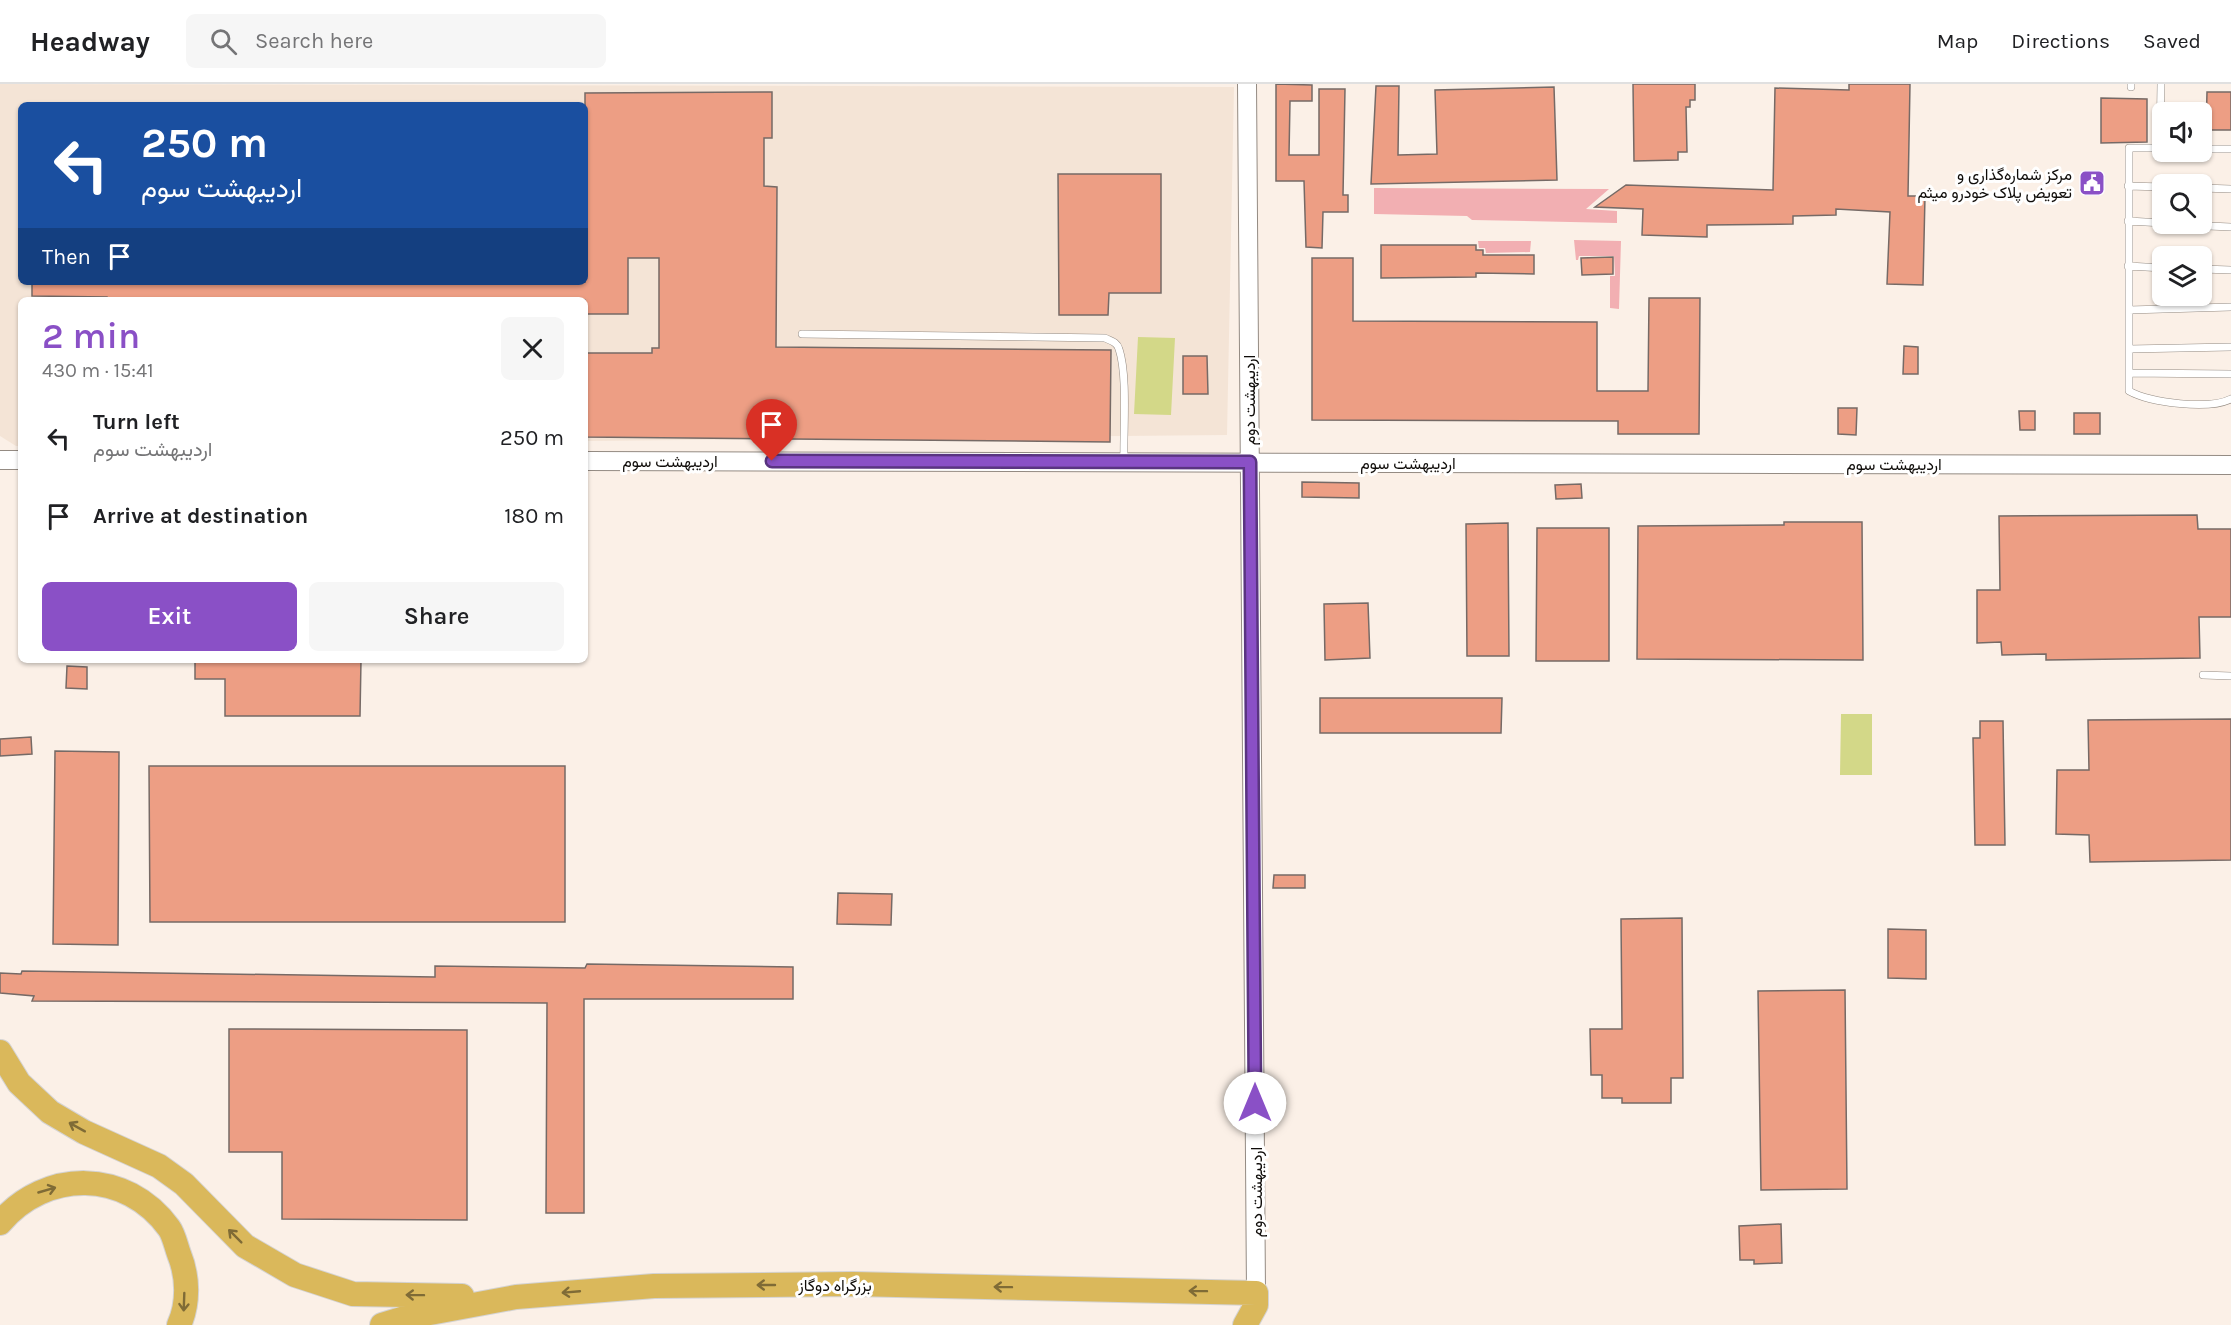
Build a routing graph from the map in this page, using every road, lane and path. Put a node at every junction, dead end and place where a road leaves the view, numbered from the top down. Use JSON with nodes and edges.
{"nodes":[{"id":1,"x":1247,"y":84,"type":"edge"},
{"id":2,"x":2161,"y":84,"type":"edge"},
{"id":3,"x":2161,"y":102,"type":"edge"},
{"id":4,"x":2152,"y":148,"type":"edge"},
{"id":5,"x":2212,"y":149,"type":"edge"},
{"id":6,"x":2231,"y":149,"type":"edge"},
{"id":7,"x":2128,"y":186,"type":"junction"},
{"id":8,"x":2152,"y":187,"type":"edge"},
{"id":9,"x":2212,"y":188,"type":"edge"},
{"id":10,"x":2231,"y":189,"type":"edge"},
{"id":11,"x":2128,"y":221,"type":"junction"},
{"id":12,"x":2152,"y":223,"type":"edge"},
{"id":13,"x":2212,"y":226,"type":"edge"},
{"id":14,"x":2231,"y":227,"type":"edge"},
{"id":15,"x":2128,"y":266,"type":"junction"},
{"id":16,"x":2152,"y":267,"type":"edge"},
{"id":17,"x":2212,"y":269,"type":"edge"},
{"id":18,"x":2231,"y":270,"type":"edge"},
{"id":19,"x":2231,"y":307,"type":"edge"},
{"id":20,"x":2128,"y":310,"type":"junction"},
{"id":21,"x":802,"y":334,"type":"dead end"},
{"id":22,"x":2231,"y":347,"type":"edge"},
{"id":23,"x":2129,"y":349,"type":"junction"},
{"id":24,"x":2129,"y":373,"type":"junction"},
{"id":25,"x":2231,"y":374,"type":"edge"},
{"id":26,"x":2231,"y":399,"type":"edge"},
{"id":27,"x":0,"y":460,"type":"edge"},
{"id":28,"x":18,"y":460,"type":"edge"},
{"id":29,"x":588,"y":461,"type":"edge"},
{"id":30,"x":1124,"y":462,"type":"junction"},
{"id":31,"x":1250,"y":462,"type":"junction"},
{"id":32,"x":2231,"y":465,"type":"edge"},
{"id":33,"x":2203,"y":675,"type":"dead end"},
{"id":34,"x":2231,"y":676,"type":"edge"},
{"id":35,"x":0,"y":1052,"type":"edge"},
{"id":36,"x":0,"y":1223,"type":"edge"},
{"id":37,"x":1256,"y":1293,"type":"junction"},
{"id":38,"x":516,"y":1297,"type":"junction"},
{"id":39,"x":179,"y":1325,"type":"edge"},
{"id":40,"x":382,"y":1325,"type":"edge"},
{"id":41,"x":1245,"y":1325,"type":"edge"}],
"edges":[{"from":1,"to":31,"type":"street","name":"اردیبهشت دوم"},
{"from":2,"to":3,"type":"lane"},
{"from":4,"to":7,"type":"lane"},
{"from":5,"to":6,"type":"lane"},
{"from":7,"to":8,"type":"lane"},
{"from":7,"to":11,"type":"lane"},
{"from":9,"to":10,"type":"lane"},
{"from":11,"to":12,"type":"lane"},
{"from":11,"to":15,"type":"lane"},
{"from":13,"to":14,"type":"lane"},
{"from":15,"to":16,"type":"lane"},
{"from":15,"to":20,"type":"lane"},
{"from":17,"to":18,"type":"lane"},
{"from":19,"to":20,"type":"lane"},
{"from":20,"to":23,"type":"lane"},
{"from":21,"to":30,"type":"lane"},
{"from":22,"to":23,"type":"lane"},
{"from":23,"to":24,"type":"lane"},
{"from":24,"to":25,"type":"lane"},
{"from":24,"to":26,"type":"lane"},
{"from":27,"to":28,"type":"street"},
{"from":29,"to":30,"type":"street","name":"اردیبهشت سوم"},
{"from":30,"to":31,"type":"street","name":"اردیبهشت سوم"},
{"from":31,"to":32,"type":"street","name":"اردیبهشت سوم"},
{"from":31,"to":37,"type":"street","name":"اردیبهشت دوم"},
{"from":33,"to":34,"type":"lane"},
{"from":38,"to":35,"type":"highway","one_way":true},
{"from":36,"to":39,"type":"highway","one_way":true},
{"from":37,"to":38,"type":"highway","name":"بزرگراه دوگاز","one_way":true},
{"from":37,"to":41,"type":"highway"},
{"from":38,"to":40,"type":"highway","name":"بزرگراه دوگاز"}]}
